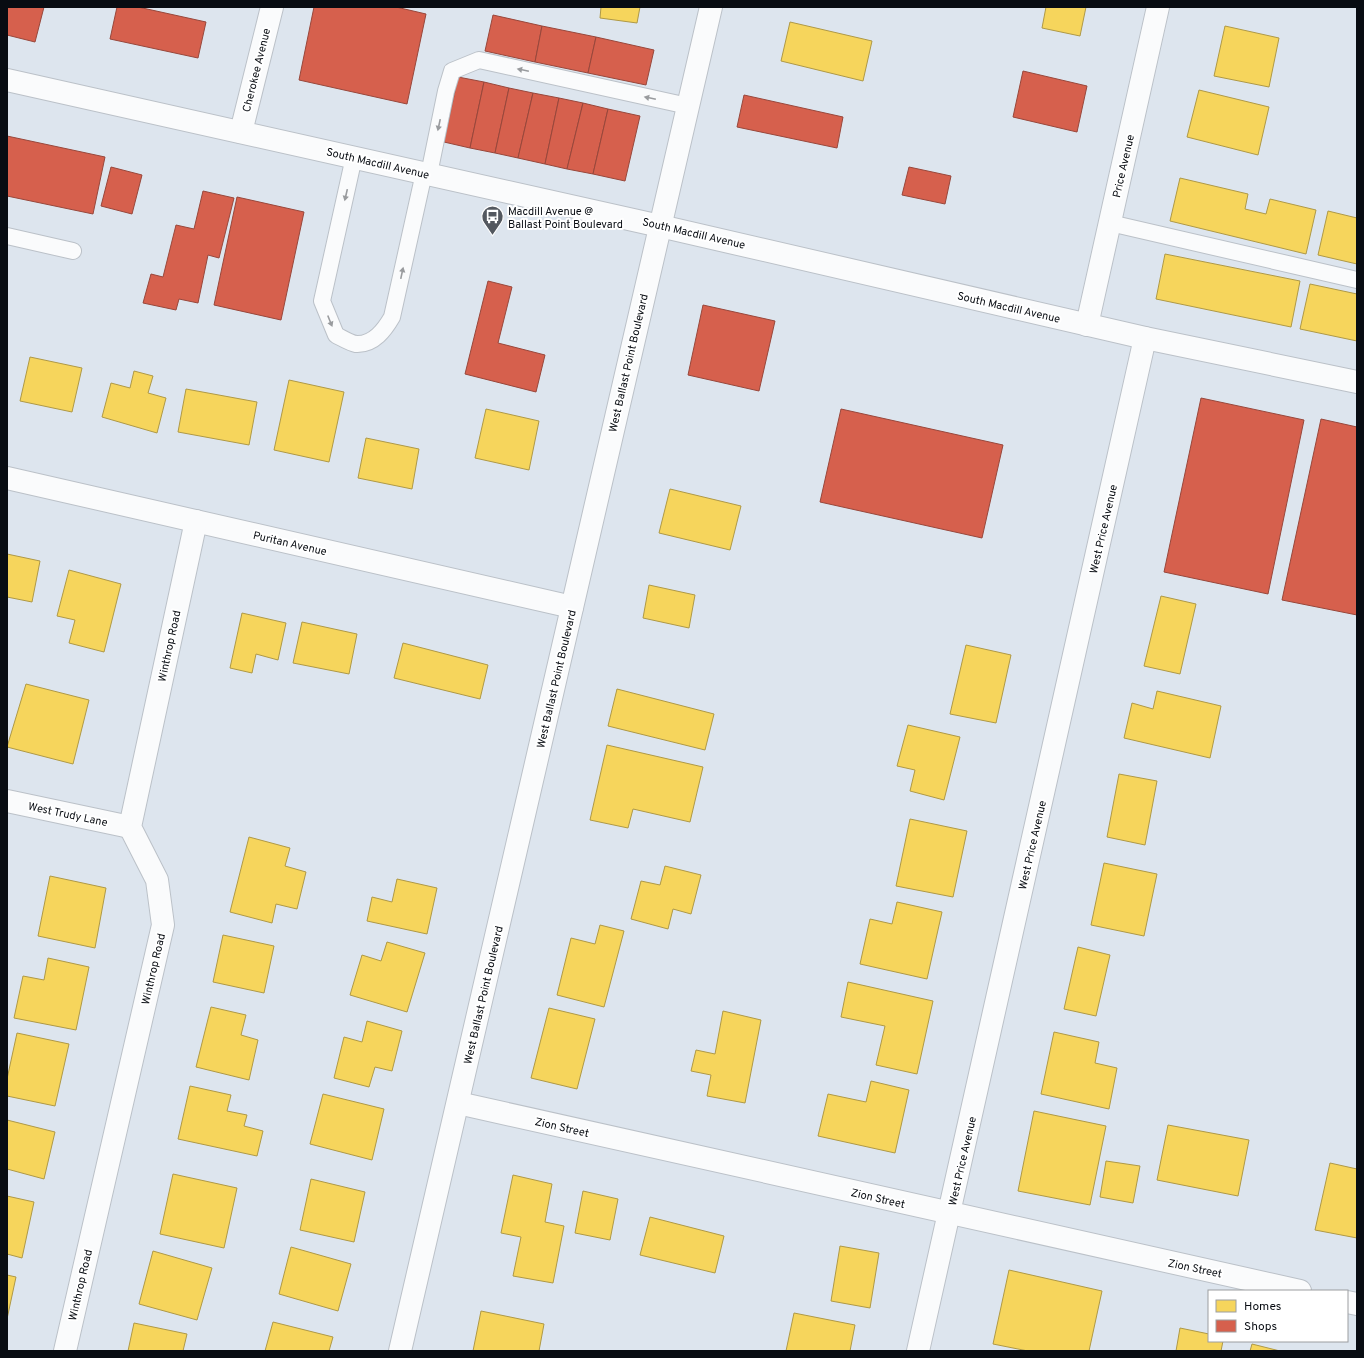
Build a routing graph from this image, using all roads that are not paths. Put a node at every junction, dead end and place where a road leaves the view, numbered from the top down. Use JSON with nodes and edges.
{"nodes":[{"id":1,"x":272,"y":7,"type":"edge"},
{"id":2,"x":711,"y":7,"type":"edge"},
{"id":3,"x":1158,"y":7,"type":"edge"},
{"id":4,"x":7,"y":80,"type":"edge"},
{"id":5,"x":688,"y":106,"type":"junction"},
{"id":6,"x":241,"y":132,"type":"junction"},
{"id":7,"x":354,"y":157,"type":"junction"},
{"id":8,"x":426,"y":173,"type":"junction"},
{"id":9,"x":1110,"y":223,"type":"junction"},
{"id":10,"x":660,"y":226,"type":"junction"},
{"id":11,"x":7,"y":236,"type":"edge"},
{"id":12,"x":73,"y":251,"type":"dead end"},
{"id":13,"x":1357,"y":280,"type":"edge"},
{"id":14,"x":1087,"y":325,"type":"junction"},
{"id":15,"x":1145,"y":338,"type":"junction"},
{"id":16,"x":1357,"y":382,"type":"edge"},
{"id":17,"x":7,"y":478,"type":"edge"},
{"id":18,"x":196,"y":521,"type":"junction"},
{"id":19,"x":572,"y":607,"type":"junction"},
{"id":20,"x":7,"y":802,"type":"edge"},
{"id":21,"x":130,"y":827,"type":"junction"},
{"id":22,"x":458,"y":1103,"type":"junction"},
{"id":23,"x":950,"y":1214,"type":"junction"},
{"id":24,"x":1295,"y":1290,"type":"edge"},
{"id":25,"x":65,"y":1351,"type":"edge"},
{"id":26,"x":400,"y":1351,"type":"edge"},
{"id":27,"x":918,"y":1351,"type":"edge"}],
"edges":[{"from":1,"to":6,"type":"street","name":"Cherokee Avenue"},
{"from":2,"to":5,"type":"street","name":"West Ballast Point Boulevard"},
{"from":3,"to":9,"type":"street","name":"Price Avenue"},
{"from":4,"to":6,"type":"street","name":"South Macdill Avenue"},
{"from":5,"to":8,"type":"lane","one_way":true},
{"from":5,"to":10,"type":"street","name":"West Ballast Point Boulevard"},
{"from":6,"to":7,"type":"street","name":"South Macdill Avenue"},
{"from":7,"to":8,"type":"street","name":"South Macdill Avenue"},
{"from":7,"to":8,"type":"lane","one_way":true},
{"from":8,"to":10,"type":"street","name":"South Macdill Avenue"},
{"from":9,"to":13,"type":"lane"},
{"from":9,"to":14,"type":"street","name":"Price Avenue"},
{"from":10,"to":14,"type":"street","name":"South Macdill Avenue"},
{"from":10,"to":19,"type":"street","name":"West Ballast Point Boulevard"},
{"from":11,"to":12,"type":"lane"},
{"from":14,"to":15,"type":"street","name":"South Macdill Avenue"},
{"from":15,"to":16,"type":"street","name":"South Macdill Avenue"},
{"from":15,"to":23,"type":"street","name":"West Price Avenue"},
{"from":17,"to":18,"type":"street","name":"Puritan Avenue"},
{"from":18,"to":19,"type":"street","name":"Puritan Avenue"},
{"from":18,"to":21,"type":"street","name":"Winthrop Road"},
{"from":19,"to":22,"type":"street","name":"West Ballast Point Boulevard"},
{"from":20,"to":21,"type":"street","name":"West Trudy Lane"},
{"from":21,"to":25,"type":"street","name":"Winthrop Road"},
{"from":22,"to":23,"type":"street","name":"Zion Street"},
{"from":22,"to":26,"type":"street","name":"West Ballast Point Boulevard"},
{"from":23,"to":24,"type":"street","name":"Zion Street"},
{"from":23,"to":27,"type":"street","name":"West Price Avenue"}]}
